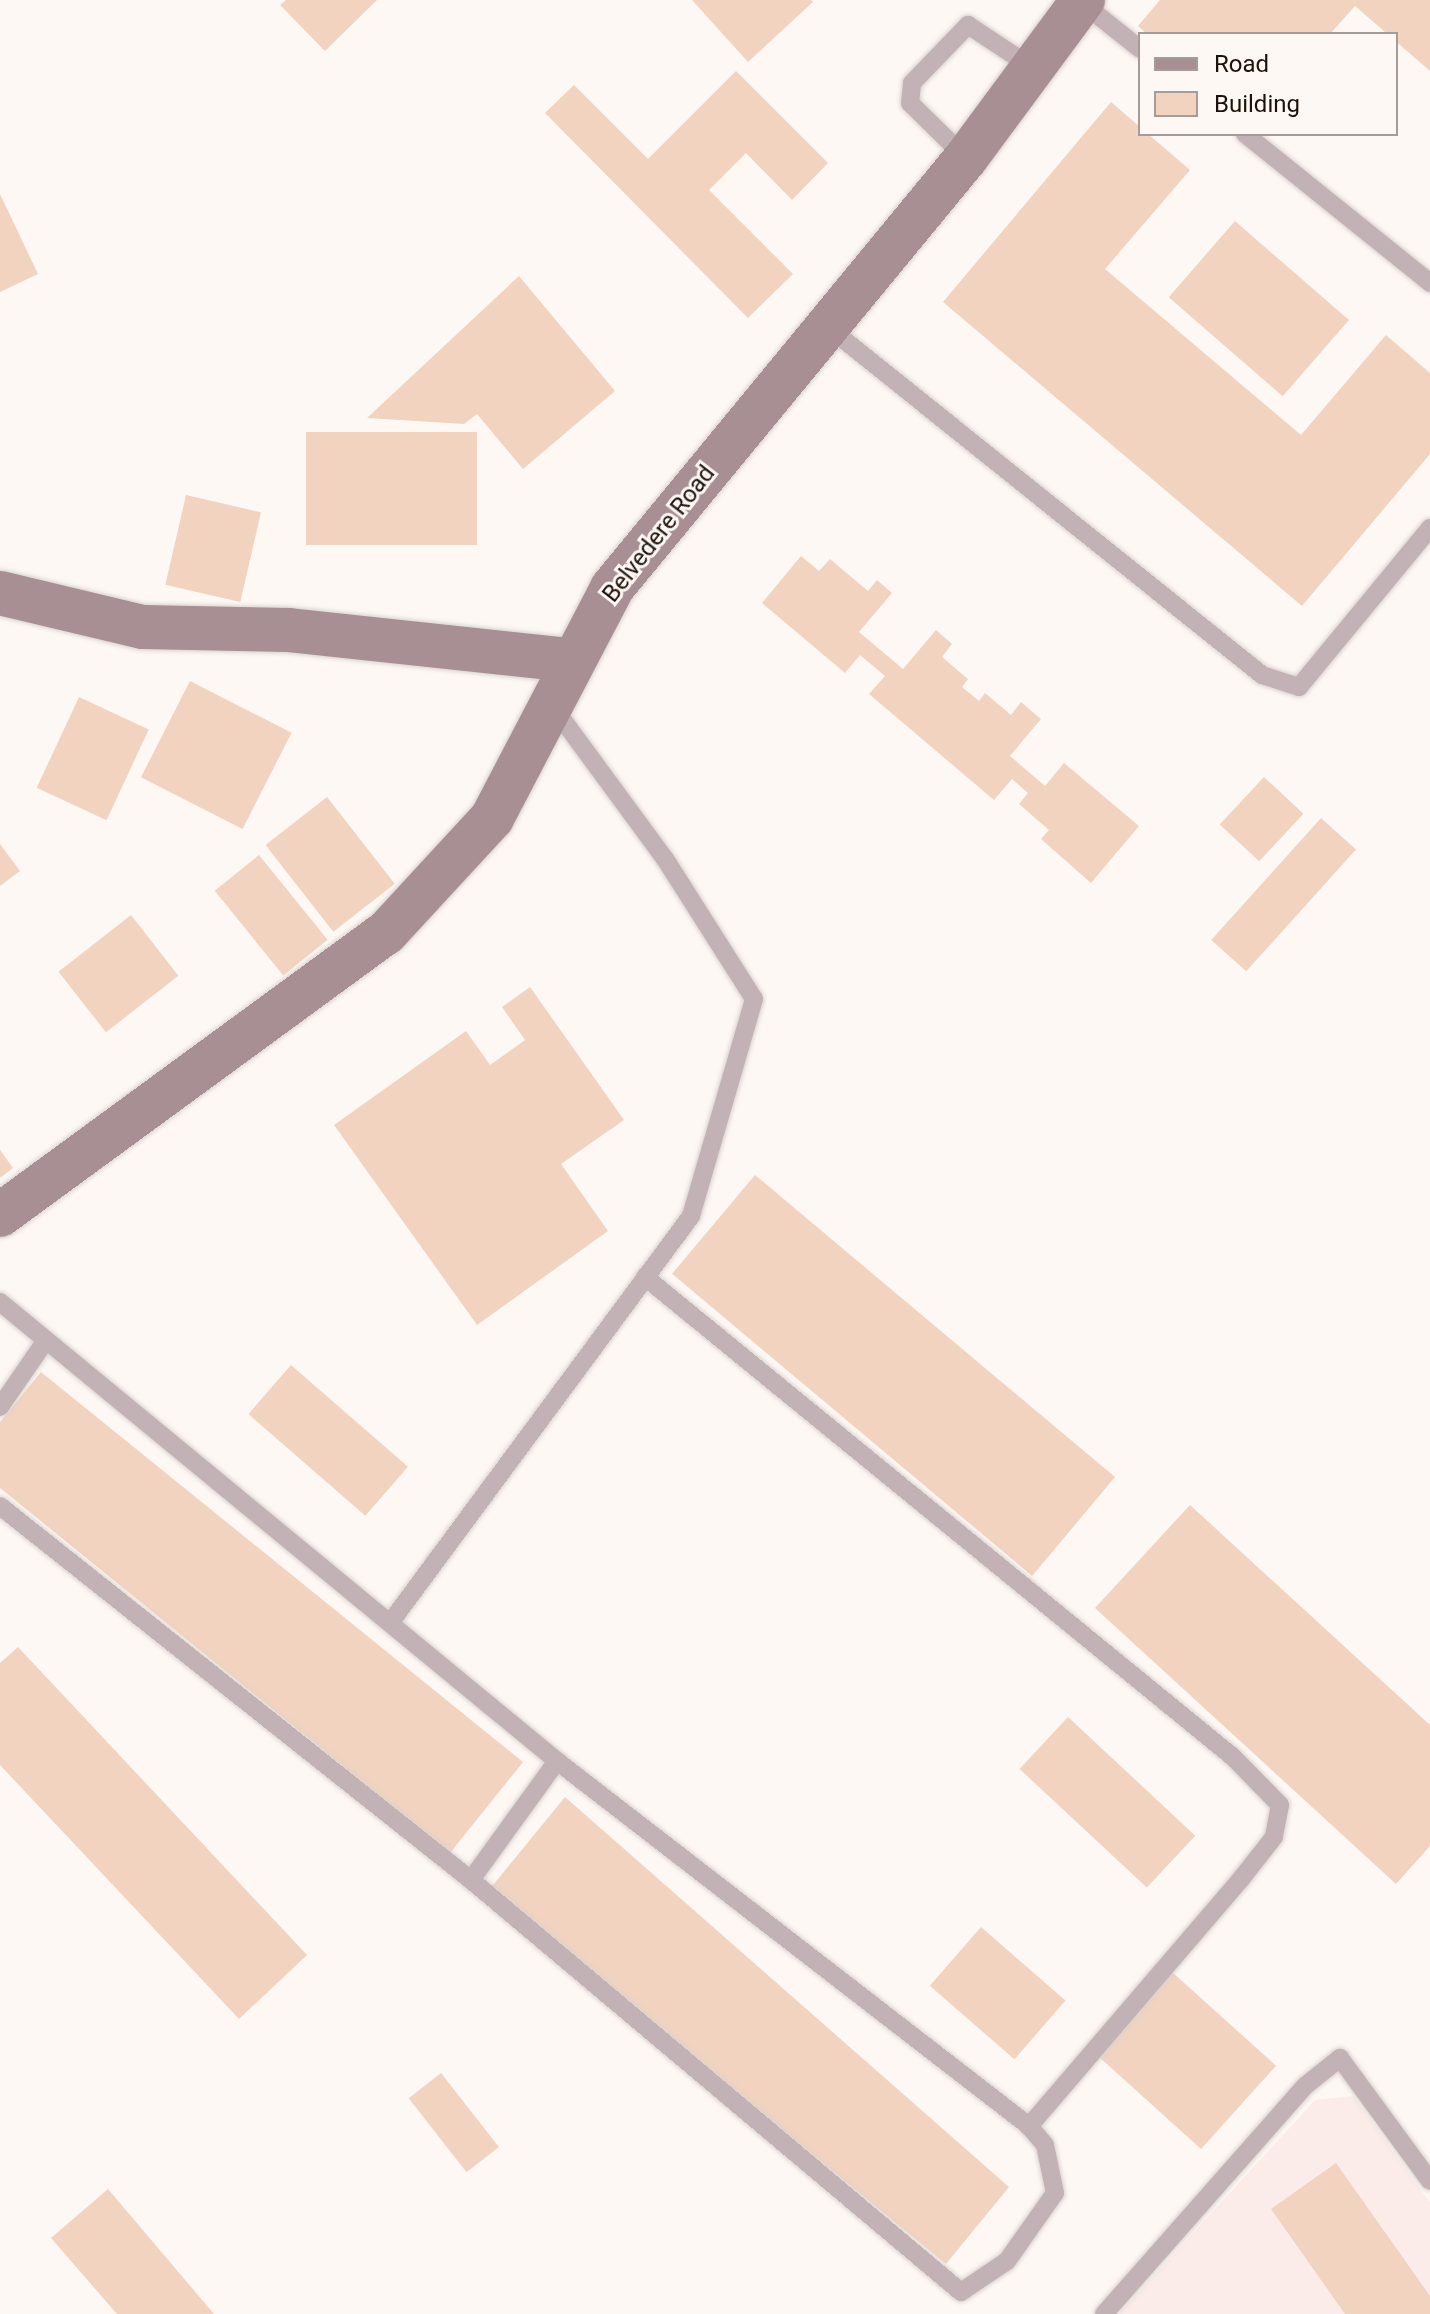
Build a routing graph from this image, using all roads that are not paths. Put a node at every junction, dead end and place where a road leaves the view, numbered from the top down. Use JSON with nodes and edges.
{"nodes":[{"id":1,"x":1082,"y":1,"type":"edge"},
{"id":2,"x":1138,"y":47,"type":"edge"},
{"id":3,"x":1033,"y":68,"type":"junction"},
{"id":4,"x":1247,"y":136,"type":"edge"},
{"id":5,"x":966,"y":158,"type":"junction"},
{"id":6,"x":1430,"y":283,"type":"edge"},
{"id":7,"x":827,"y":327,"type":"junction"},
{"id":8,"x":1430,"y":528,"type":"edge"},
{"id":9,"x":0,"y":593,"type":"edge"},
{"id":10,"x":571,"y":660,"type":"junction"},
{"id":11,"x":555,"y":709,"type":"junction"},
{"id":12,"x":0,"y":1215,"type":"edge"},
{"id":13,"x":645,"y":1277,"type":"junction"},
{"id":14,"x":0,"y":1302,"type":"edge"},
{"id":15,"x":46,"y":1340,"type":"junction"},
{"id":16,"x":0,"y":1407,"type":"edge"},
{"id":17,"x":0,"y":1506,"type":"edge"},
{"id":18,"x":390,"y":1623,"type":"junction"},
{"id":19,"x":557,"y":1761,"type":"junction"},
{"id":20,"x":471,"y":1880,"type":"junction"},
{"id":21,"x":1029,"y":2126,"type":"junction"},
{"id":22,"x":1430,"y":2181,"type":"edge"},
{"id":23,"x":1104,"y":2314,"type":"edge"}],
"edges":[{"from":1,"to":2,"type":"lane"},
{"from":1,"to":3,"type":"main road","name":"Belvedere Road"},
{"from":3,"to":5,"type":"main road","name":"Belvedere Road"},
{"from":3,"to":5,"type":"lane"},
{"from":4,"to":6,"type":"lane"},
{"from":5,"to":7,"type":"main road","name":"Belvedere Road"},
{"from":7,"to":8,"type":"lane"},
{"from":7,"to":10,"type":"main road","name":"Belvedere Road"},
{"from":9,"to":10,"type":"main road"},
{"from":10,"to":11,"type":"main road","name":"Belvedere Road"},
{"from":11,"to":12,"type":"main road","name":"Belvedere Road"},
{"from":11,"to":13,"type":"lane"},
{"from":13,"to":18,"type":"lane"},
{"from":13,"to":21,"type":"lane"},
{"from":14,"to":15,"type":"lane"},
{"from":15,"to":16,"type":"lane"},
{"from":15,"to":18,"type":"lane"},
{"from":17,"to":20,"type":"lane"},
{"from":18,"to":19,"type":"lane"},
{"from":19,"to":20,"type":"lane"},
{"from":19,"to":21,"type":"lane"},
{"from":20,"to":21,"type":"lane"},
{"from":22,"to":23,"type":"lane"}]}
